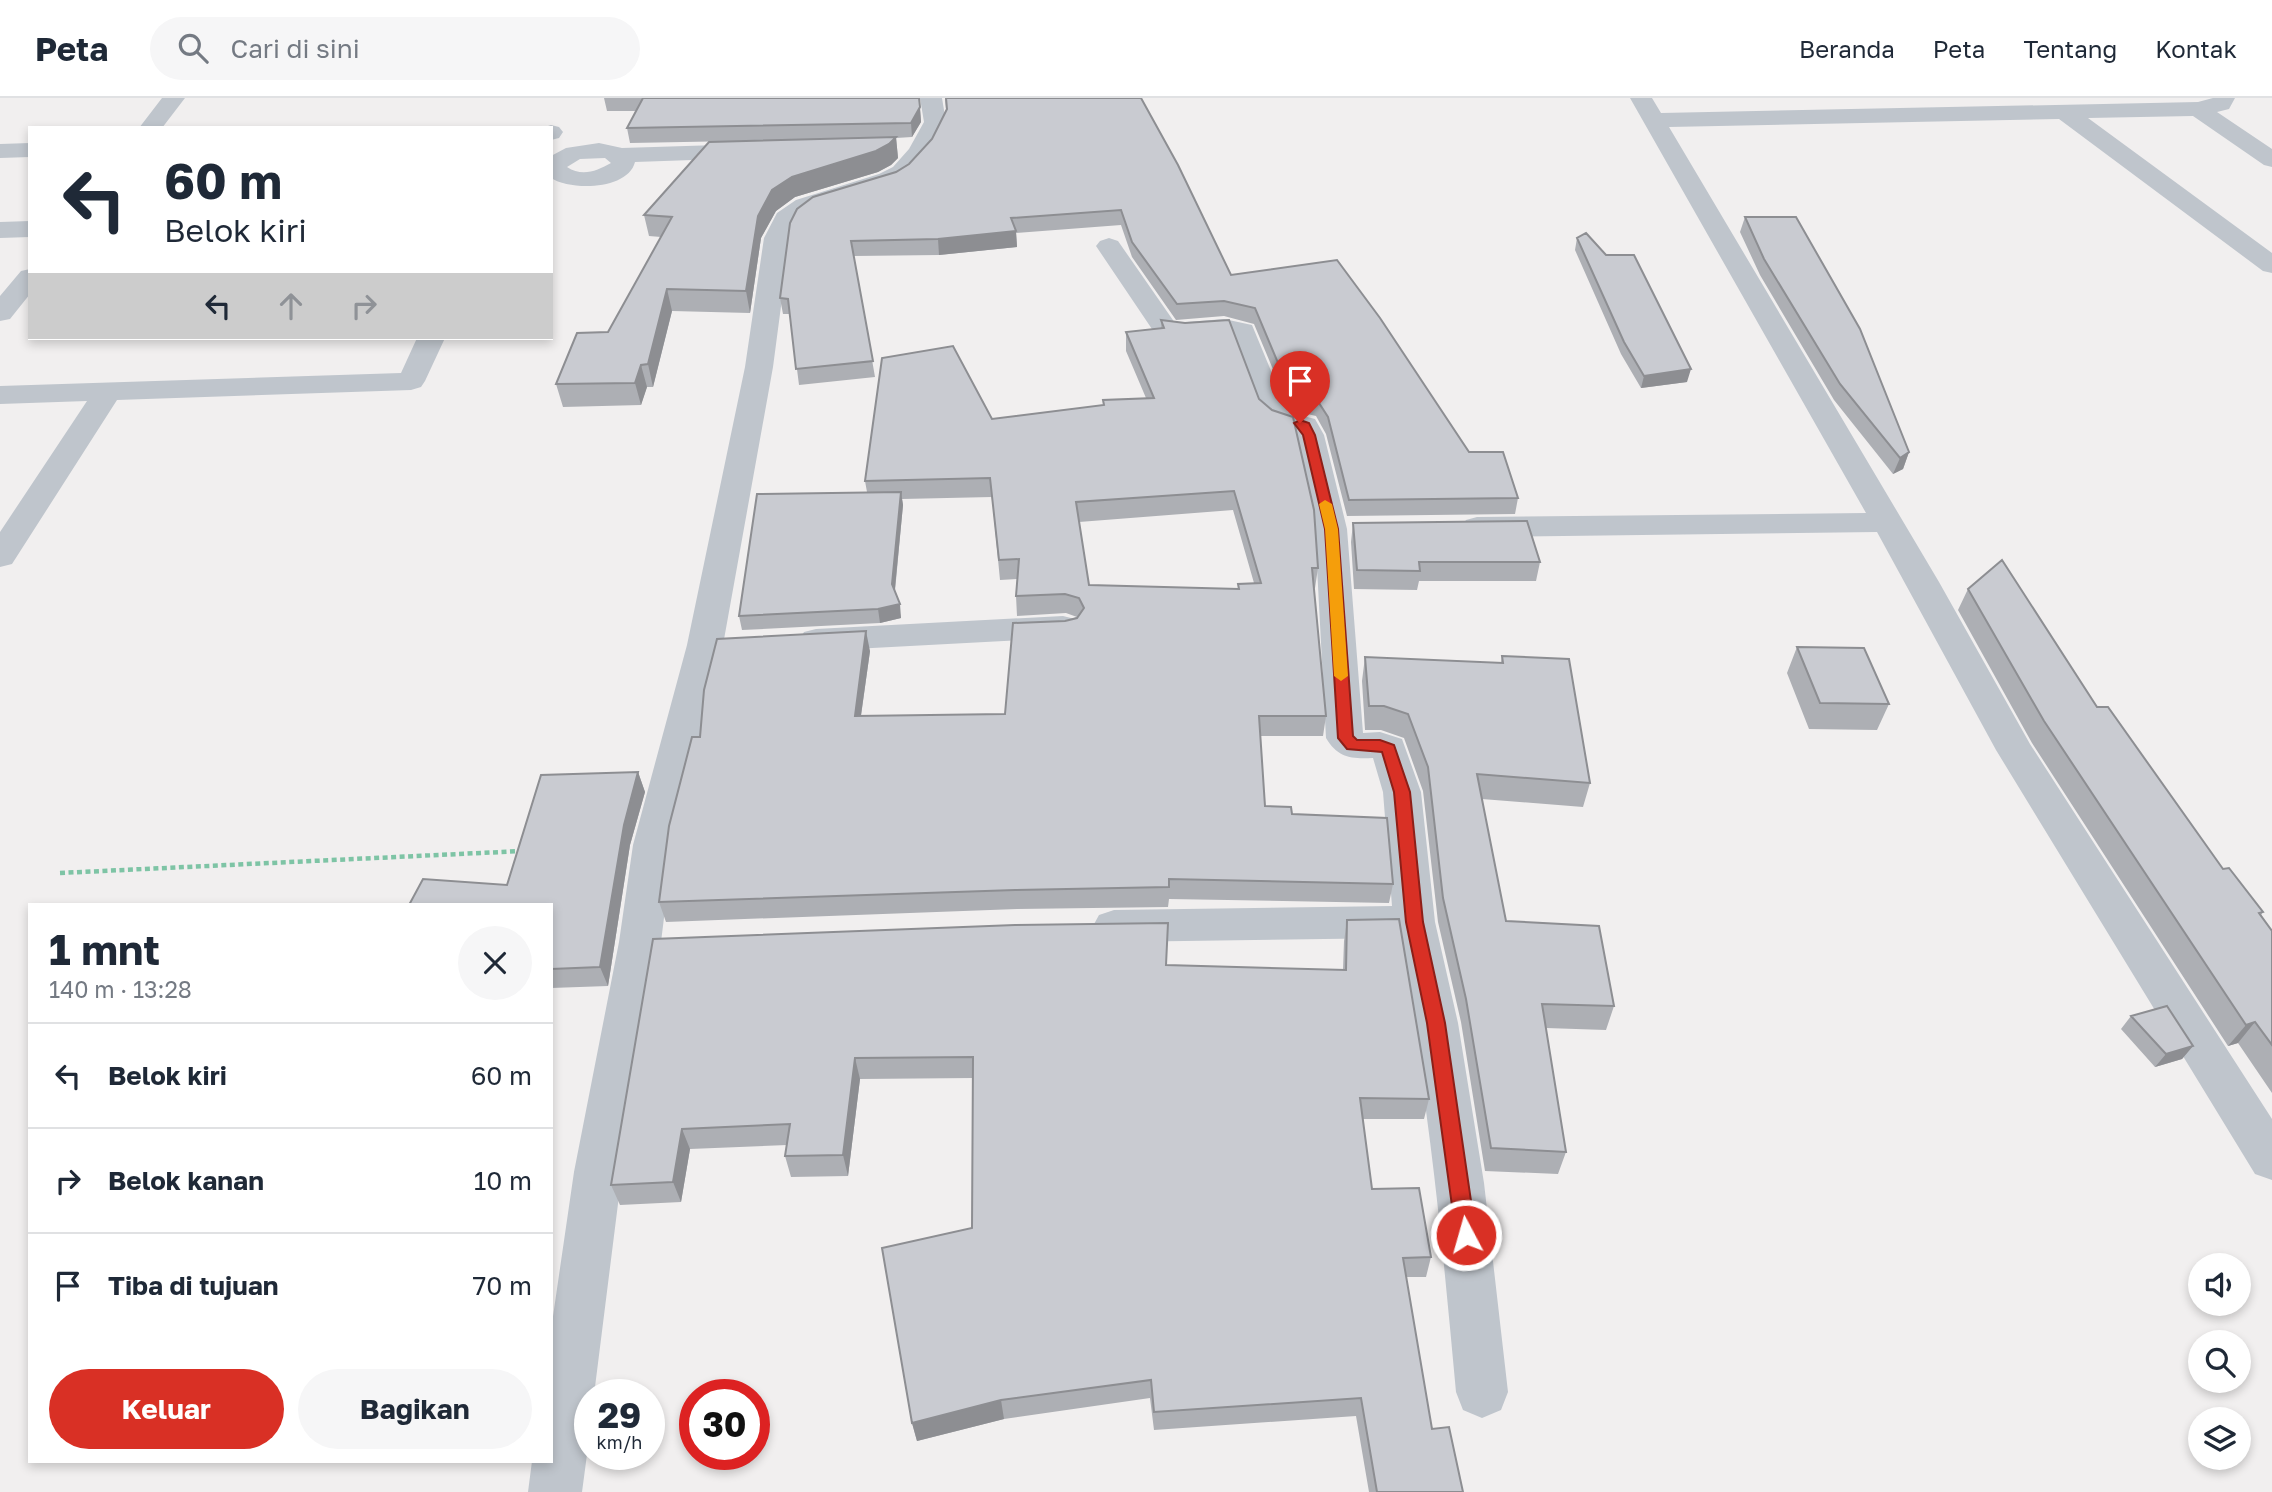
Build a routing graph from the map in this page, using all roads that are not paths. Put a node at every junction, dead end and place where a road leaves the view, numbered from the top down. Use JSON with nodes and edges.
{"nodes":[{"id":1,"x":174,"y":98,"type":"edge"},
{"id":2,"x":931,"y":98,"type":"edge"},
{"id":3,"x":2224,"y":98,"type":"edge"},
{"id":4,"x":1648,"y":109,"type":"edge"},
{"id":5,"x":2198,"y":109,"type":"junction"},
{"id":6,"x":2065,"y":112,"type":"junction"},
{"id":7,"x":152,"y":126,"type":"edge"},
{"id":8,"x":28,"y":150,"type":"edge"},
{"id":9,"x":562,"y":151,"type":"edge"},
{"id":10,"x":0,"y":152,"type":"edge"},
{"id":11,"x":909,"y":152,"type":"junction"},
{"id":12,"x":767,"y":158,"type":"edge"},
{"id":13,"x":2272,"y":160,"type":"edge"},
{"id":14,"x":871,"y":162,"type":"edge"},
{"id":15,"x":618,"y":163,"type":"junction"},
{"id":16,"x":555,"y":175,"type":"edge"},
{"id":17,"x":28,"y":229,"type":"edge"},
{"id":18,"x":0,"y":230,"type":"edge"},
{"id":19,"x":1109,"y":246,"type":"dead end"},
{"id":20,"x":2272,"y":265,"type":"edge"},
{"id":21,"x":28,"y":279,"type":"edge"},
{"id":22,"x":28,"y":313,"type":"edge"},
{"id":23,"x":0,"y":314,"type":"edge"},
{"id":24,"x":430,"y":340,"type":"edge"},
{"id":25,"x":107,"y":392,"type":"junction"},
{"id":26,"x":0,"y":396,"type":"edge"},
{"id":27,"x":1878,"y":522,"type":"junction"},
{"id":28,"x":1442,"y":527,"type":"edge"},
{"id":29,"x":0,"y":557,"type":"edge"},
{"id":30,"x":1065,"y":627,"type":"edge"},
{"id":31,"x":789,"y":641,"type":"edge"},
{"id":32,"x":1414,"y":922,"type":"junction"},
{"id":33,"x":1072,"y":927,"type":"edge"},
{"id":34,"x":682,"y":941,"type":"edge"},
{"id":35,"x":640,"y":942,"type":"junction"},
{"id":36,"x":2272,"y":1159,"type":"edge"},
{"id":37,"x":1482,"y":1392,"type":"dead end"},
{"id":38,"x":555,"y":1492,"type":"edge"}],
"edges":[{"from":1,"to":7,"type":"street"},
{"from":2,"to":11,"type":"street"},
{"from":3,"to":5,"type":"street"},
{"from":4,"to":6,"type":"street"},
{"from":4,"to":27,"type":"street"},
{"from":5,"to":6,"type":"street"},
{"from":5,"to":13,"type":"street"},
{"from":6,"to":20,"type":"street"},
{"from":8,"to":10,"type":"street"},
{"from":9,"to":15,"type":"street"},
{"from":9,"to":16,"type":"street"},
{"from":11,"to":14,"type":"street"},
{"from":11,"to":35,"type":"street"},
{"from":12,"to":15,"type":"street"},
{"from":15,"to":16,"type":"street"},
{"from":17,"to":18,"type":"street"},
{"from":19,"to":32,"type":"street"},
{"from":21,"to":23,"type":"street"},
{"from":22,"to":23,"type":"street"},
{"from":24,"to":25,"type":"street"},
{"from":25,"to":26,"type":"street"},
{"from":25,"to":29,"type":"street"},
{"from":27,"to":28,"type":"street"},
{"from":27,"to":36,"type":"street"},
{"from":30,"to":31,"type":"street"},
{"from":32,"to":33,"type":"street"},
{"from":32,"to":37,"type":"street"},
{"from":34,"to":35,"type":"street"},
{"from":35,"to":38,"type":"street"}]}
